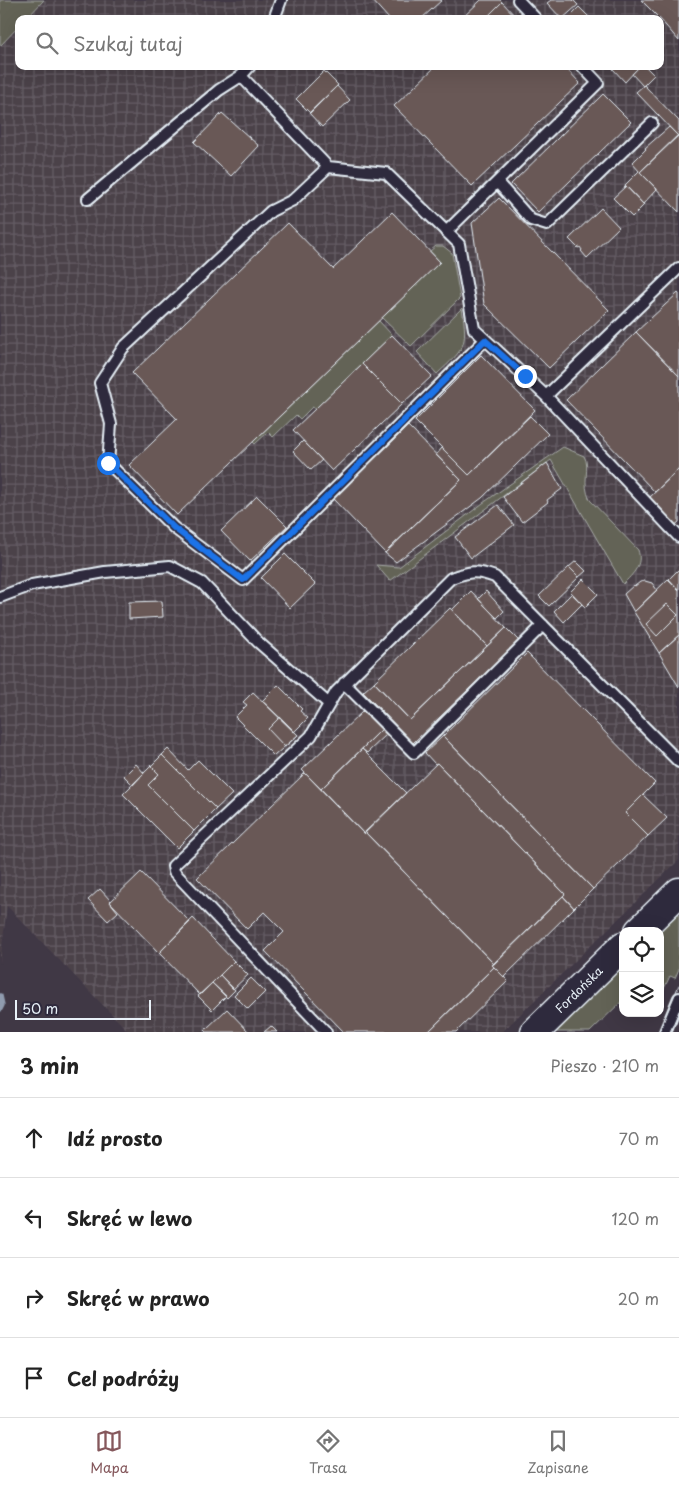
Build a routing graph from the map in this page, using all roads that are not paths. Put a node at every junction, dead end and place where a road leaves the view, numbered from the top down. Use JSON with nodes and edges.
{"nodes":[{"id":1,"x":281,"y":0,"type":"edge"},
{"id":2,"x":518,"y":0,"type":"edge"},
{"id":3,"x":275,"y":15,"type":"edge"},
{"id":4,"x":532,"y":15,"type":"edge"},
{"id":5,"x":246,"y":70,"type":"edge"},
{"id":6,"x":586,"y":70,"type":"edge"},
{"id":7,"x":240,"y":76,"type":"junction"},
{"id":8,"x":652,"y":123,"type":"dead end"},
{"id":9,"x":328,"y":167,"type":"junction"},
{"id":10,"x":497,"y":182,"type":"junction"},
{"id":11,"x":88,"y":199,"type":"dead end"},
{"id":12,"x":446,"y":232,"type":"junction"},
{"id":13,"x":679,"y":268,"type":"edge"},
{"id":14,"x":485,"y":340,"type":"junction"},
{"id":15,"x":546,"y":396,"type":"junction"},
{"id":16,"x":679,"y":537,"type":"edge"},
{"id":17,"x":0,"y":597,"type":"edge"},
{"id":18,"x":543,"y":625,"type":"junction"},
{"id":19,"x":344,"y":683,"type":"junction"},
{"id":20,"x":329,"y":704,"type":"junction"},
{"id":21,"x":679,"y":762,"type":"edge"},
{"id":22,"x":679,"y":892,"type":"edge"},
{"id":23,"x":643,"y":927,"type":"edge"},
{"id":24,"x":619,"y":950,"type":"edge"},
{"id":25,"x":678,"y":1000,"type":"edge"},
{"id":26,"x":326,"y":1032,"type":"edge"},
{"id":27,"x":535,"y":1032,"type":"edge"},
{"id":28,"x":665,"y":1032,"type":"edge"}],
"edges":[{"from":1,"to":3,"type":"lane"},
{"from":2,"to":4,"type":"lane"},
{"from":5,"to":7,"type":"lane"},
{"from":6,"to":10,"type":"lane"},
{"from":7,"to":9,"type":"lane"},
{"from":7,"to":11,"type":"lane"},
{"from":8,"to":10,"type":"lane"},
{"from":9,"to":12,"type":"lane"},
{"from":9,"to":14,"type":"lane"},
{"from":10,"to":12,"type":"lane"},
{"from":12,"to":14,"type":"lane"},
{"from":13,"to":15,"type":"lane"},
{"from":14,"to":15,"type":"lane"},
{"from":15,"to":16,"type":"lane"},
{"from":17,"to":20,"type":"lane"},
{"from":18,"to":19,"type":"lane"},
{"from":18,"to":19,"type":"lane"},
{"from":18,"to":21,"type":"lane"},
{"from":19,"to":20,"type":"lane"},
{"from":20,"to":26,"type":"lane"},
{"from":22,"to":23,"type":"main road"},
{"from":24,"to":27,"type":"main road","name":"Fordońska"},
{"from":25,"to":28,"type":"lane"}]}
